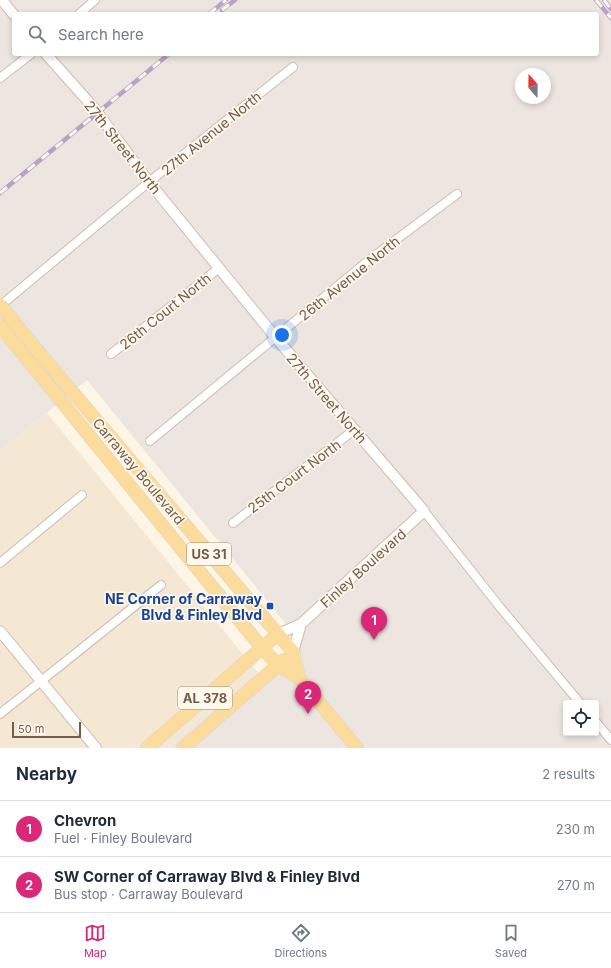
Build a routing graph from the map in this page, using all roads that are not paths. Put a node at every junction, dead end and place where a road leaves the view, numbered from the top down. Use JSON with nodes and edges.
{"nodes":[{"id":1,"x":2,"y":0,"type":"edge"},
{"id":2,"x":95,"y":0,"type":"edge"},
{"id":3,"x":12,"y":12,"type":"edge"},
{"id":4,"x":81,"y":12,"type":"edge"},
{"id":5,"x":28,"y":56,"type":"edge"},
{"id":6,"x":48,"y":56,"type":"edge"},
{"id":7,"x":293,"y":67,"type":"dead end"},
{"id":8,"x":0,"y":78,"type":"edge"},
{"id":9,"x":149,"y":182,"type":"junction"},
{"id":10,"x":457,"y":194,"type":"dead end"},
{"id":11,"x":219,"y":268,"type":"junction"},
{"id":12,"x":0,"y":305,"type":"edge"},
{"id":13,"x":0,"y":326,"type":"edge"},
{"id":14,"x":276,"y":338,"type":"junction"},
{"id":15,"x":111,"y":354,"type":"dead end"},
{"id":16,"x":354,"y":430,"type":"junction"},
{"id":17,"x":150,"y":441,"type":"dead end"},
{"id":18,"x":82,"y":495,"type":"dead end"},
{"id":19,"x":424,"y":511,"type":"junction"},
{"id":20,"x":233,"y":522,"type":"dead end"},
{"id":21,"x":0,"y":563,"type":"edge"},
{"id":22,"x":161,"y":585,"type":"dead end"},
{"id":23,"x":301,"y":624,"type":"junction"},
{"id":24,"x":0,"y":631,"type":"edge"},
{"id":25,"x":278,"y":634,"type":"junction"},
{"id":26,"x":262,"y":648,"type":"junction"},
{"id":27,"x":293,"y":652,"type":"junction"},
{"id":28,"x":278,"y":665,"type":"junction"},
{"id":29,"x":299,"y":678,"type":"junction"},
{"id":30,"x":41,"y":681,"type":"junction"},
{"id":31,"x":577,"y":700,"type":"edge"},
{"id":32,"x":0,"y":714,"type":"edge"},
{"id":33,"x":599,"y":726,"type":"edge"},
{"id":34,"x":610,"y":739,"type":"edge"},
{"id":35,"x":96,"y":748,"type":"edge"},
{"id":36,"x":147,"y":748,"type":"edge"},
{"id":37,"x":183,"y":748,"type":"edge"},
{"id":38,"x":357,"y":748,"type":"edge"}],
"edges":[{"from":1,"to":3,"type":"street"},
{"from":2,"to":4,"type":"street"},
{"from":5,"to":8,"type":"street"},
{"from":6,"to":9,"type":"street","name":"27th Street North"},
{"from":7,"to":9,"type":"street","name":"27th Avenue North"},
{"from":9,"to":11,"type":"street","name":"27th Street North"},
{"from":9,"to":12,"type":"street","name":"27th Avenue North"},
{"from":10,"to":14,"type":"street","name":"26th Avenue North"},
{"from":11,"to":14,"type":"street","name":"27th Street North"},
{"from":11,"to":15,"type":"street","name":"26th Court North"},
{"from":12,"to":25,"type":"main road","name":"Carraway Boulevard","number":"US 31","bridge":true},
{"from":13,"to":26,"type":"main road","name":"Carraway Boulevard","number":"US 31"},
{"from":14,"to":16,"type":"street","name":"27th Street North"},
{"from":14,"to":17,"type":"street","name":"26th Avenue North"},
{"from":16,"to":19,"type":"street","name":"27th Street North"},
{"from":16,"to":20,"type":"street","name":"25th Court North"},
{"from":18,"to":21,"type":"street"},
{"from":19,"to":23,"type":"street","name":"Finley Boulevard"},
{"from":19,"to":31,"type":"street","name":"27th Street North"},
{"from":22,"to":30,"type":"street"},
{"from":23,"to":25,"type":"street","name":"Finley Boulevard"},
{"from":23,"to":27,"type":"street"},
{"from":24,"to":30,"type":"street"},
{"from":25,"to":26,"type":"main road","name":"Finley Boulevard","number":"AL 378"},
{"from":25,"to":27,"type":"main road","name":"Carraway Boulevard","number":"US 31"},
{"from":26,"to":28,"type":"main road","name":"Carraway Boulevard","number":"US 31"},
{"from":26,"to":36,"type":"main road","name":"Finley Boulevard","number":"AL 378"},
{"from":27,"to":28,"type":"main road","number":"AL 378"},
{"from":27,"to":29,"type":"main road","name":"Carraway Boulevard","number":"US 31"},
{"from":28,"to":29,"type":"main road","name":"Carraway Boulevard","number":"US 31"},
{"from":28,"to":37,"type":"main road","number":"AL 378"},
{"from":29,"to":38,"type":"main road","name":"Carraway Boulevard","number":"US 31"},
{"from":30,"to":32,"type":"street"},
{"from":30,"to":35,"type":"street"},
{"from":33,"to":34,"type":"street"}]}
